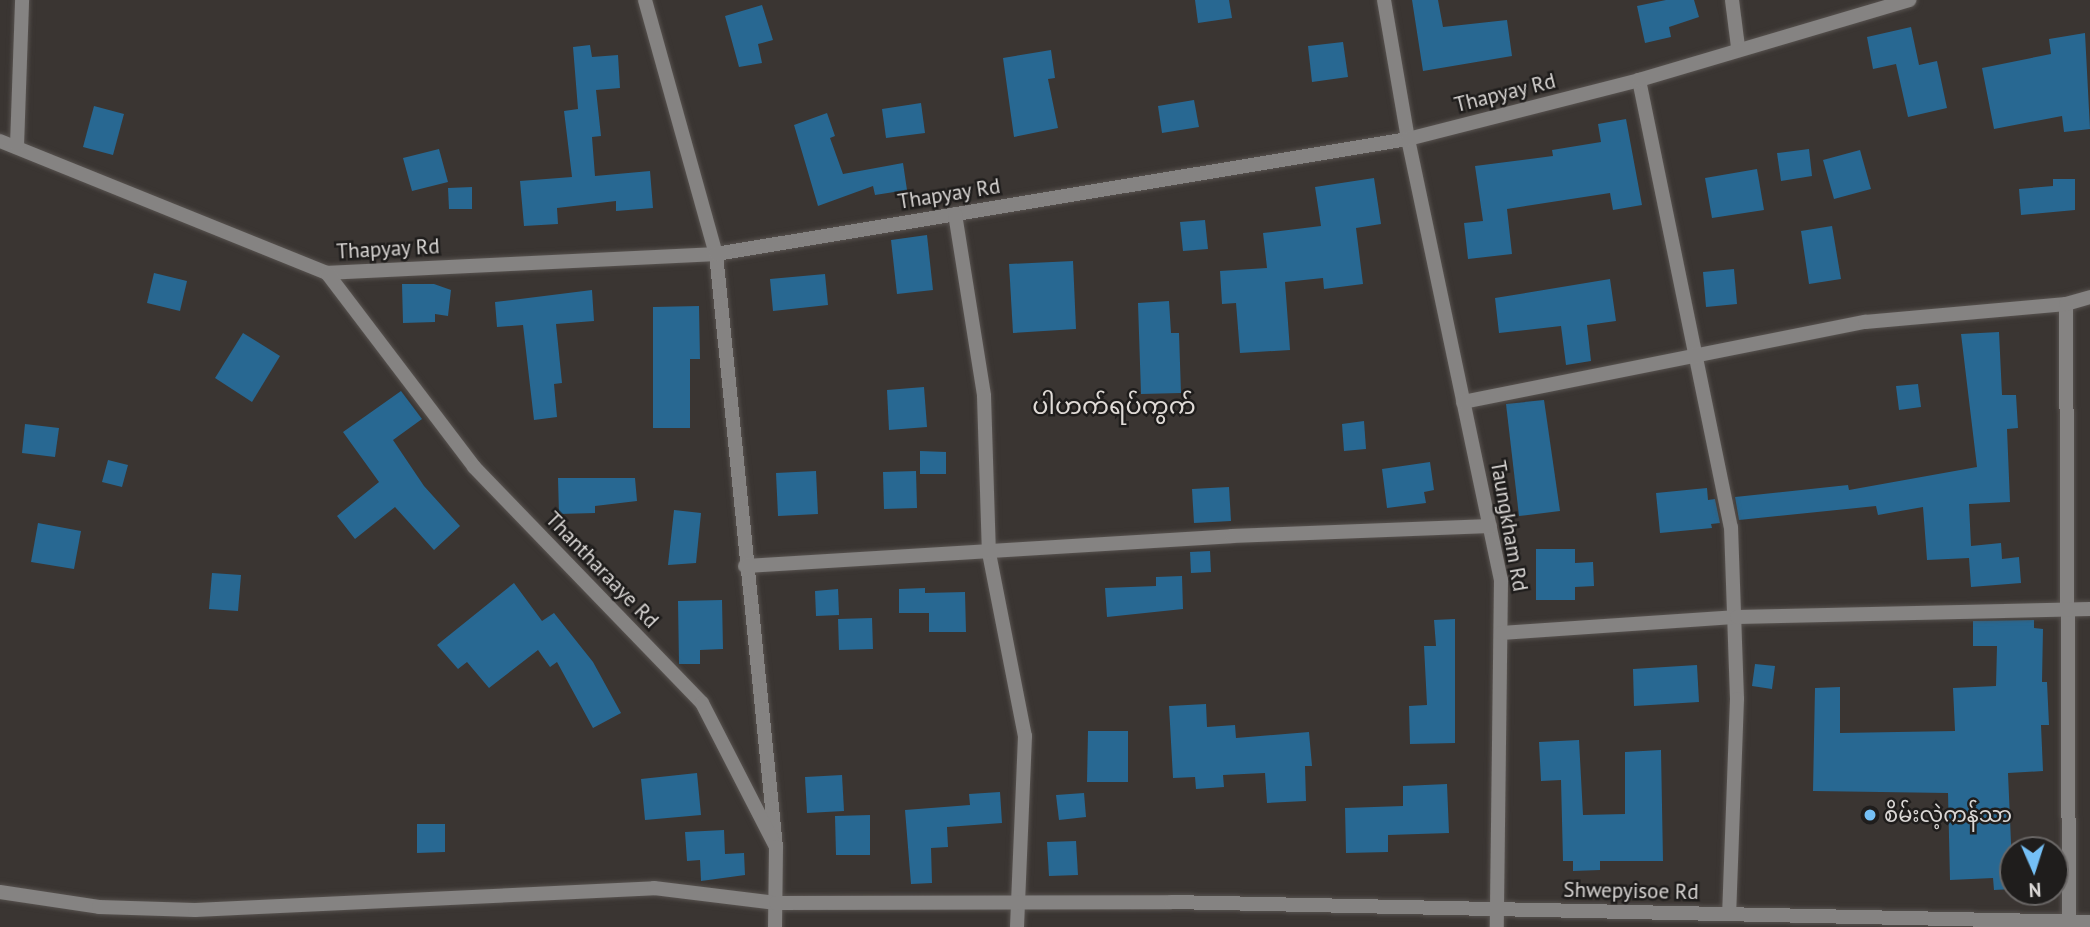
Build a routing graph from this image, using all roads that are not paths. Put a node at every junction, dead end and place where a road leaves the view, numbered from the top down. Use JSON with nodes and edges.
{"nodes":[{"id":1,"x":22,"y":0,"type":"edge"},
{"id":2,"x":645,"y":0,"type":"edge"},
{"id":3,"x":1384,"y":0,"type":"edge"},
{"id":4,"x":1732,"y":0,"type":"edge"},
{"id":5,"x":1909,"y":0,"type":"edge"},
{"id":6,"x":1738,"y":47,"type":"junction"},
{"id":7,"x":1639,"y":80,"type":"junction"},
{"id":8,"x":1408,"y":139,"type":"junction"},
{"id":9,"x":0,"y":141,"type":"edge"},
{"id":10,"x":17,"y":146,"type":"junction"},
{"id":11,"x":955,"y":214,"type":"junction"},
{"id":12,"x":716,"y":254,"type":"junction"},
{"id":13,"x":327,"y":273,"type":"junction"},
{"id":14,"x":2090,"y":297,"type":"edge"},
{"id":15,"x":2066,"y":304,"type":"junction"},
{"id":16,"x":1693,"y":355,"type":"junction"},
{"id":17,"x":1463,"y":402,"type":"junction"},
{"id":18,"x":1490,"y":526,"type":"junction"},
{"id":19,"x":989,"y":553,"type":"junction"},
{"id":20,"x":745,"y":566,"type":"junction"},
{"id":21,"x":2066,"y":609,"type":"junction"},
{"id":22,"x":2090,"y":609,"type":"edge"},
{"id":23,"x":1737,"y":617,"type":"junction"},
{"id":24,"x":1501,"y":633,"type":"junction"},
{"id":25,"x":776,"y":847,"type":"junction"},
{"id":26,"x":0,"y":892,"type":"edge"},
{"id":27,"x":776,"y":903,"type":"junction"},
{"id":28,"x":1020,"y":906,"type":"junction"},
{"id":29,"x":1500,"y":908,"type":"junction"},
{"id":30,"x":1728,"y":914,"type":"junction"},
{"id":31,"x":2069,"y":922,"type":"junction"},
{"id":32,"x":2090,"y":922,"type":"edge"},
{"id":33,"x":775,"y":927,"type":"edge"},
{"id":34,"x":1017,"y":927,"type":"edge"},
{"id":35,"x":1497,"y":927,"type":"edge"}],
"edges":[{"from":1,"to":10,"type":"street"},
{"from":2,"to":12,"type":"street"},
{"from":3,"to":8,"type":"street","name":"Taungkham Rd"},
{"from":4,"to":6,"type":"street"},
{"from":5,"to":6,"type":"street","name":"Thapyay Rd"},
{"from":6,"to":7,"type":"street","name":"Thapyay Rd"},
{"from":7,"to":8,"type":"street","name":"Thapyay Rd"},
{"from":7,"to":16,"type":"street"},
{"from":8,"to":11,"type":"street","name":"Thapyay Rd"},
{"from":8,"to":17,"type":"street","name":"Taungkham Rd"},
{"from":9,"to":10,"type":"street","name":"Thapyay Rd"},
{"from":10,"to":13,"type":"street","name":"Thapyay Rd"},
{"from":11,"to":12,"type":"street","name":"Thapyay Rd"},
{"from":11,"to":19,"type":"street"},
{"from":12,"to":13,"type":"street","name":"Thapyay Rd"},
{"from":12,"to":20,"type":"street"},
{"from":13,"to":25,"type":"street","name":"Thantharaaye Rd"},
{"from":14,"to":15,"type":"street"},
{"from":15,"to":16,"type":"street"},
{"from":15,"to":21,"type":"street"},
{"from":16,"to":17,"type":"street"},
{"from":16,"to":23,"type":"street"},
{"from":17,"to":18,"type":"street","name":"Taungkham Rd"},
{"from":18,"to":19,"type":"street"},
{"from":18,"to":24,"type":"street","name":"Taungkham Rd"},
{"from":19,"to":20,"type":"street"},
{"from":19,"to":28,"type":"street"},
{"from":20,"to":25,"type":"street"},
{"from":21,"to":22,"type":"street"},
{"from":21,"to":23,"type":"street"},
{"from":21,"to":31,"type":"street"},
{"from":23,"to":24,"type":"street"},
{"from":23,"to":30,"type":"street"},
{"from":24,"to":29,"type":"street","name":"Taungkham Rd"},
{"from":25,"to":27,"type":"street","name":"Thantharaaye Rd"},
{"from":26,"to":27,"type":"street","name":"Shwepyisoe Rd"},
{"from":27,"to":28,"type":"street","name":"Shwepyisoe Rd"},
{"from":27,"to":33,"type":"street","name":"Thantharaaye Rd"},
{"from":28,"to":29,"type":"street","name":"Shwepyisoe Rd"},
{"from":28,"to":34,"type":"street"},
{"from":29,"to":30,"type":"street","name":"Shwepyisoe Rd"},
{"from":29,"to":35,"type":"street","name":"Taungkham Rd"},
{"from":30,"to":31,"type":"street","name":"Shwepyisoe Rd"},
{"from":31,"to":32,"type":"street","name":"Shwepyisoe Rd"}]}
